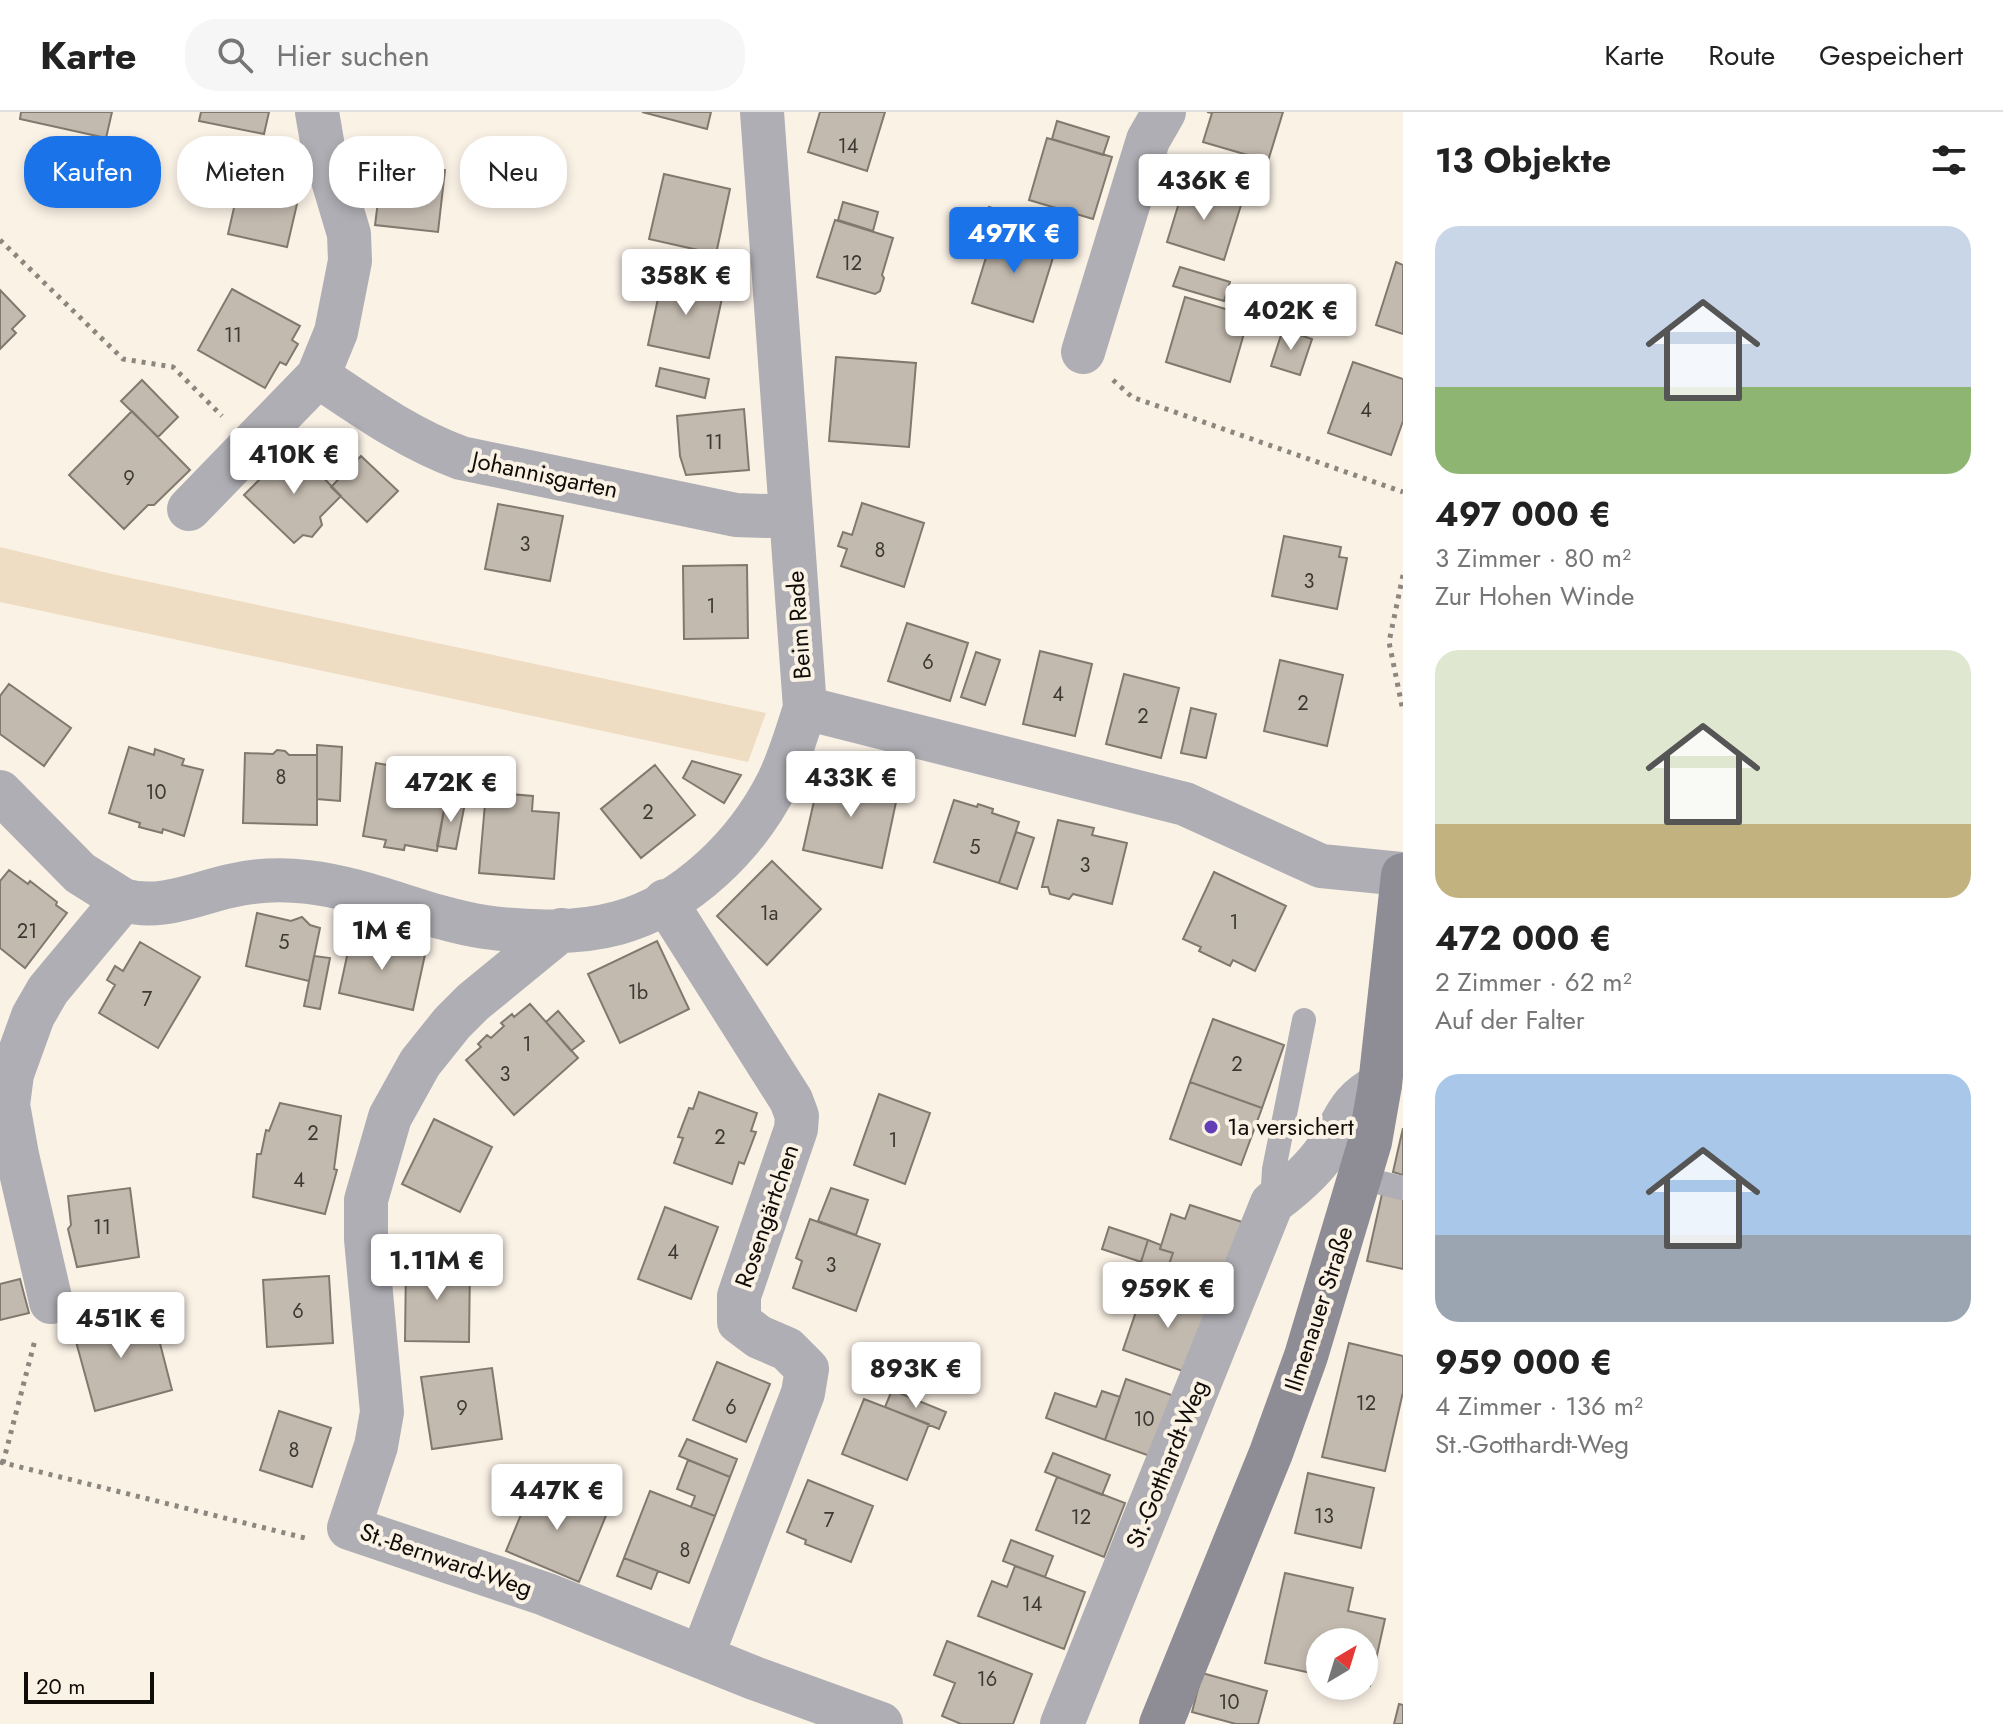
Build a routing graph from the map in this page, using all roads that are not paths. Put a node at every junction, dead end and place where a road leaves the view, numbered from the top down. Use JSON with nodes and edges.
{"nodes":[{"id":1,"x":317,"y":112,"type":"edge"},
{"id":2,"x":762,"y":112,"type":"edge"},
{"id":3,"x":1164,"y":112,"type":"edge"},
{"id":4,"x":1083,"y":352,"type":"road end"},
{"id":5,"x":318,"y":376,"type":"junction"},
{"id":6,"x":189,"y":509,"type":"dead end"},
{"id":7,"x":791,"y":513,"type":"junction"},
{"id":8,"x":805,"y":708,"type":"junction"},
{"id":9,"x":0,"y":792,"type":"edge"},
{"id":10,"x":1403,"y":874,"type":"edge"},
{"id":11,"x":123,"y":900,"type":"junction"},
{"id":12,"x":665,"y":901,"type":"junction"},
{"id":13,"x":561,"y":930,"type":"junction"},
{"id":14,"x":1304,"y":1020,"type":"dead end"},
{"id":15,"x":1380,"y":1085,"type":"junction"},
{"id":16,"x":8,"y":1156,"type":"edge"},
{"id":17,"x":1360,"y":1178,"type":"junction"},
{"id":18,"x":1403,"y":1188,"type":"edge"},
{"id":19,"x":1272,"y":1203,"type":"junction"},
{"id":20,"x":51,"y":1302,"type":"road end"},
{"id":21,"x":712,"y":1661,"type":"junction"},
{"id":22,"x":1170,"y":1722,"type":"edge"},
{"id":23,"x":881,"y":1724,"type":"edge"},
{"id":24,"x":1062,"y":1724,"type":"edge"}],
"edges":[{"from":1,"to":5,"type":"street"},
{"from":2,"to":7,"type":"street","name":"Beim Rade"},
{"from":3,"to":4,"type":"street"},
{"from":5,"to":6,"type":"street"},
{"from":5,"to":7,"type":"street","name":"Johannisgarten"},
{"from":7,"to":8,"type":"street","name":"Beim Rade"},
{"from":8,"to":10,"type":"street","name":"Beim Rade"},
{"from":8,"to":12,"type":"street"},
{"from":9,"to":11,"type":"street"},
{"from":10,"to":15,"type":"street","name":"Ilmenauer Straße"},
{"from":11,"to":13,"type":"street"},
{"from":11,"to":16,"type":"street"},
{"from":12,"to":13,"type":"street"},
{"from":12,"to":21,"type":"street","name":"Rosengärtchen"},
{"from":13,"to":21,"type":"street","name":"St.-Bernward-Weg"},
{"from":14,"to":19,"type":"lane","name":"St.-Gotthardt-Weg"},
{"from":15,"to":17,"type":"street","name":"Ilmenauer Straße"},
{"from":15,"to":19,"type":"street","name":"St.-Gotthardt-Weg"},
{"from":16,"to":20,"type":"street"},
{"from":17,"to":18,"type":"lane"},
{"from":17,"to":22,"type":"street","name":"Ilmenauer Straße"},
{"from":19,"to":24,"type":"street","name":"St.-Gotthardt-Weg"},
{"from":21,"to":23,"type":"street"}]}
